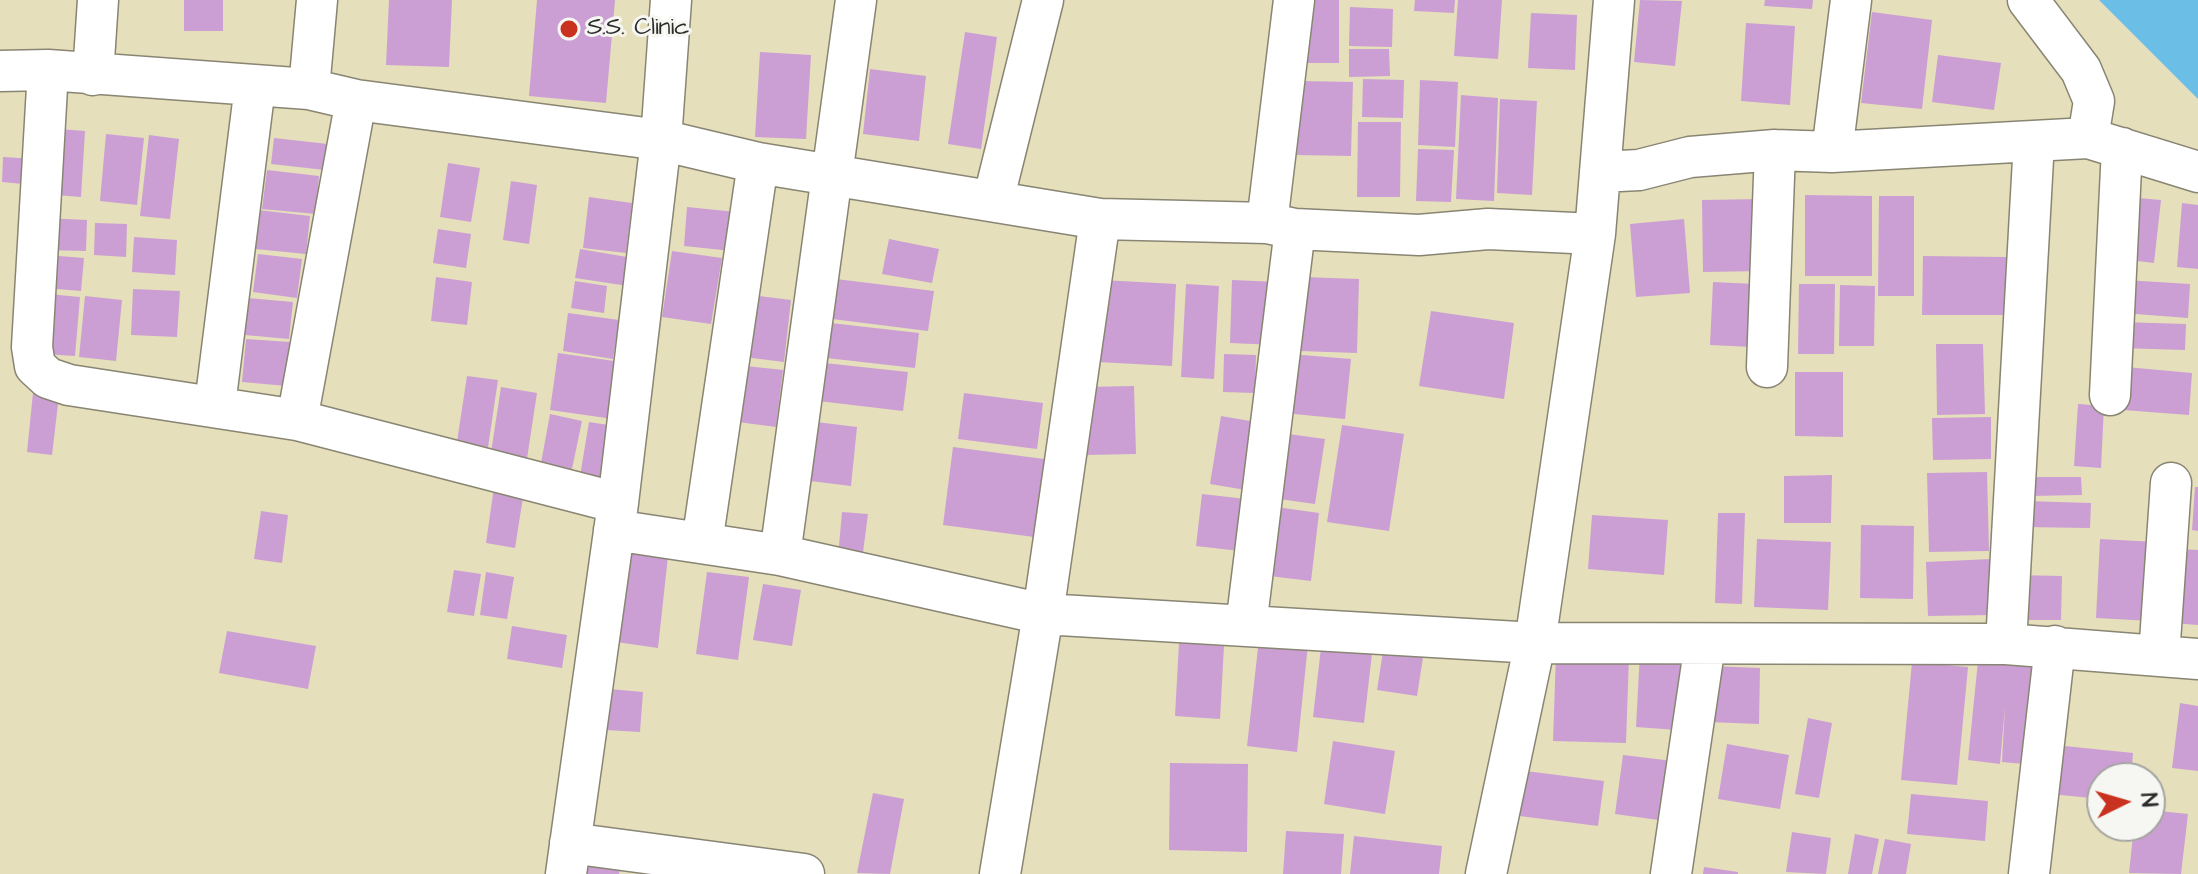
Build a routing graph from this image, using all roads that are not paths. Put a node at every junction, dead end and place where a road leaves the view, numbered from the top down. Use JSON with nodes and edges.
{"nodes":[{"id":1,"x":98,"y":0,"type":"edge"},
{"id":2,"x":317,"y":0,"type":"edge"},
{"id":3,"x":671,"y":0,"type":"edge"},
{"id":4,"x":856,"y":0,"type":"edge"},
{"id":5,"x":1043,"y":0,"type":"edge"},
{"id":6,"x":1294,"y":0,"type":"edge"},
{"id":7,"x":1614,"y":0,"type":"edge"},
{"id":8,"x":1851,"y":0,"type":"edge"},
{"id":9,"x":2028,"y":0,"type":"edge"},
{"id":10,"x":48,"y":70,"type":"junction"},
{"id":11,"x":0,"y":71,"type":"edge"},
{"id":12,"x":93,"y":75,"type":"junction"},
{"id":13,"x":255,"y":86,"type":"junction"},
{"id":14,"x":309,"y":89,"type":"junction"},
{"id":15,"x":356,"y":100,"type":"junction"},
{"id":16,"x":661,"y":140,"type":"junction"},
{"id":17,"x":2034,"y":141,"type":"junction"},
{"id":18,"x":2105,"y":143,"type":"junction"},
{"id":19,"x":1775,"y":150,"type":"junction"},
{"id":20,"x":1832,"y":152,"type":"junction"},
{"id":21,"x":758,"y":163,"type":"junction"},
{"id":22,"x":1600,"y":172,"type":"junction"},
{"id":23,"x":2198,"y":172,"type":"edge"},
{"id":24,"x":832,"y":176,"type":"junction"},
{"id":25,"x":993,"y":201,"type":"junction"},
{"id":26,"x":1100,"y":219,"type":"junction"},
{"id":27,"x":1281,"y":226,"type":"junction"},
{"id":28,"x":1595,"y":234,"type":"junction"},
{"id":29,"x":1767,"y":367,"type":"dead end"},
{"id":30,"x":2110,"y":395,"type":"dead end"},
{"id":31,"x":215,"y":405,"type":"junction"},
{"id":32,"x":297,"y":420,"type":"junction"},
{"id":33,"x":2171,"y":483,"type":"dead end"},
{"id":34,"x":616,"y":516,"type":"junction"},
{"id":35,"x":702,"y":543,"type":"junction"},
{"id":36,"x":780,"y":555,"type":"junction"},
{"id":37,"x":1043,"y":614,"type":"junction"},
{"id":38,"x":1246,"y":626,"type":"junction"},
{"id":39,"x":1535,"y":643,"type":"junction"},
{"id":40,"x":1705,"y":644,"type":"junction"},
{"id":41,"x":2006,"y":644,"type":"junction"},
{"id":42,"x":2055,"y":646,"type":"junction"},
{"id":43,"x":2179,"y":657,"type":"edge"},
{"id":44,"x":568,"y":859,"type":"edge"},
{"id":45,"x":804,"y":874,"type":"edge"},
{"id":46,"x":1000,"y":874,"type":"edge"},
{"id":47,"x":1486,"y":874,"type":"edge"},
{"id":48,"x":1671,"y":874,"type":"edge"},
{"id":49,"x":2029,"y":874,"type":"edge"}],
"edges":[{"from":1,"to":12,"type":"street"},
{"from":2,"to":14,"type":"street"},
{"from":3,"to":16,"type":"street"},
{"from":4,"to":24,"type":"street"},
{"from":5,"to":25,"type":"street"},
{"from":6,"to":27,"type":"street"},
{"from":7,"to":22,"type":"street"},
{"from":8,"to":20,"type":"street"},
{"from":9,"to":18,"type":"street"},
{"from":10,"to":11,"type":"street"},
{"from":10,"to":12,"type":"street"},
{"from":10,"to":31,"type":"street"},
{"from":12,"to":13,"type":"street"},
{"from":13,"to":14,"type":"street"},
{"from":13,"to":31,"type":"street"},
{"from":14,"to":15,"type":"street"},
{"from":15,"to":16,"type":"street"},
{"from":15,"to":32,"type":"street"},
{"from":16,"to":21,"type":"street"},
{"from":16,"to":34,"type":"street"},
{"from":17,"to":18,"type":"street"},
{"from":17,"to":20,"type":"street"},
{"from":17,"to":41,"type":"street"},
{"from":18,"to":23,"type":"street"},
{"from":18,"to":30,"type":"street"},
{"from":19,"to":20,"type":"street"},
{"from":19,"to":22,"type":"street"},
{"from":19,"to":29,"type":"street"},
{"from":21,"to":24,"type":"street"},
{"from":21,"to":35,"type":"street"},
{"from":22,"to":28,"type":"street"},
{"from":24,"to":25,"type":"street"},
{"from":24,"to":36,"type":"street"},
{"from":25,"to":26,"type":"street"},
{"from":26,"to":27,"type":"street"},
{"from":26,"to":37,"type":"street"},
{"from":27,"to":28,"type":"street"},
{"from":27,"to":38,"type":"street"},
{"from":28,"to":39,"type":"street"},
{"from":31,"to":32,"type":"street"},
{"from":32,"to":34,"type":"street"},
{"from":33,"to":43,"type":"street"},
{"from":34,"to":35,"type":"street"},
{"from":34,"to":44,"type":"street"},
{"from":35,"to":36,"type":"street"},
{"from":36,"to":37,"type":"street"},
{"from":37,"to":38,"type":"street"},
{"from":37,"to":46,"type":"street"},
{"from":38,"to":39,"type":"street"},
{"from":39,"to":40,"type":"street"},
{"from":39,"to":47,"type":"street"},
{"from":40,"to":41,"type":"street"},
{"from":40,"to":48,"type":"street"},
{"from":41,"to":42,"type":"street"},
{"from":42,"to":43,"type":"street"},
{"from":42,"to":49,"type":"street"},
{"from":44,"to":45,"type":"street"}]}
